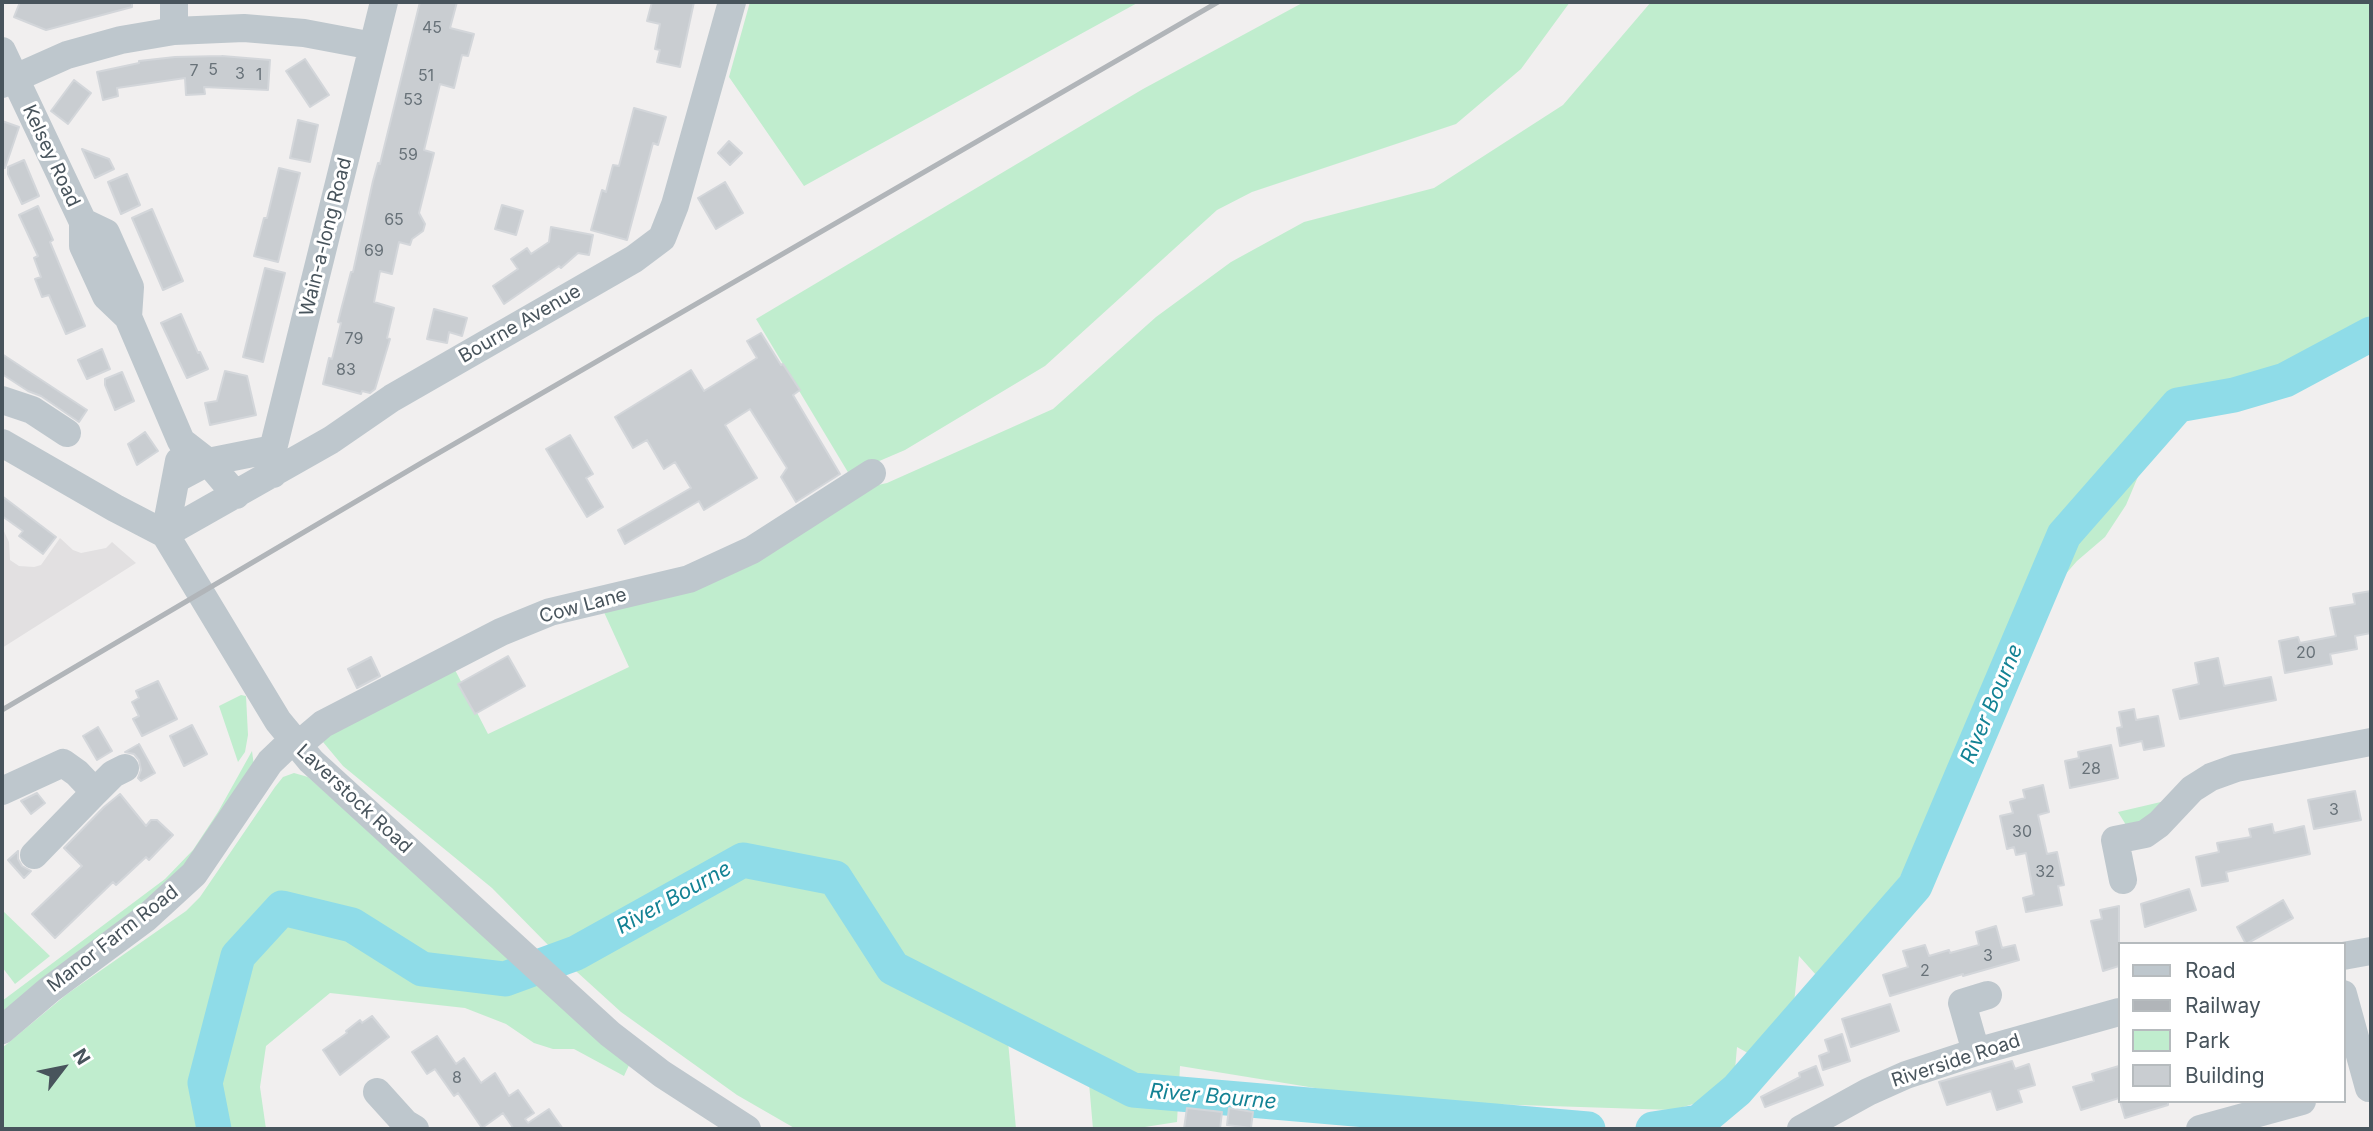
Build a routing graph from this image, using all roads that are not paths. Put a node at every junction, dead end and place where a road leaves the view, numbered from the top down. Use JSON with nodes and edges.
{"nodes":[{"id":1,"x":174,"y":2,"type":"edge"},
{"id":2,"x":384,"y":2,"type":"edge"},
{"id":3,"x":732,"y":2,"type":"edge"},
{"id":4,"x":174,"y":31,"type":"junction"},
{"id":5,"x":373,"y":46,"type":"junction"},
{"id":6,"x":2,"y":51,"type":"edge"},
{"id":7,"x":8,"y":80,"type":"edge"},
{"id":8,"x":2,"y":400,"type":"edge"},
{"id":9,"x":67,"y":433,"type":"dead end"},
{"id":10,"x":181,"y":441,"type":"junction"},
{"id":11,"x":2,"y":443,"type":"edge"},
{"id":12,"x":273,"y":461,"type":"junction"},
{"id":13,"x":208,"y":463,"type":"junction"},
{"id":14,"x":873,"y":473,"type":"dead end"},
{"id":15,"x":178,"y":478,"type":"junction"},
{"id":16,"x":236,"y":495,"type":"junction"},
{"id":17,"x":165,"y":534,"type":"junction"},
{"id":18,"x":2371,"y":741,"type":"edge"},
{"id":19,"x":295,"y":743,"type":"junction"},
{"id":20,"x":125,"y":768,"type":"dead end"},
{"id":21,"x":2,"y":791,"type":"edge"},
{"id":22,"x":95,"y":792,"type":"junction"},
{"id":23,"x":34,"y":855,"type":"dead end"},
{"id":24,"x":2123,"y":880,"type":"dead end"},
{"id":25,"x":2371,"y":951,"type":"edge"},
{"id":26,"x":2345,"y":956,"type":"edge"},
{"id":27,"x":1964,"y":1002,"type":"dead end"},
{"id":28,"x":2345,"y":1005,"type":"edge"},
{"id":29,"x":2118,"y":1012,"type":"edge"},
{"id":30,"x":2,"y":1030,"type":"edge"},
{"id":31,"x":1976,"y":1052,"type":"junction"},
{"id":32,"x":2361,"y":1090,"type":"edge"},
{"id":33,"x":377,"y":1092,"type":"dead end"},
{"id":34,"x":2292,"y":1103,"type":"edge"},
{"id":35,"x":707,"y":1119,"type":"edge"},
{"id":36,"x":2190,"y":1124,"type":"edge"},
{"id":37,"x":415,"y":1129,"type":"edge"},
{"id":38,"x":747,"y":1129,"type":"edge"},
{"id":39,"x":1801,"y":1129,"type":"edge"}],
"edges":[{"from":1,"to":4,"type":"street"},
{"from":2,"to":5,"type":"street","name":"Wain-a-long Road"},
{"from":3,"to":12,"type":"street","name":"Bourne Avenue"},
{"from":4,"to":5,"type":"street"},
{"from":4,"to":7,"type":"street"},
{"from":5,"to":12,"type":"street","name":"Wain-a-long Road"},
{"from":6,"to":7,"type":"street","name":"Kelsey Road"},
{"from":7,"to":10,"type":"street","name":"Kelsey Road"},
{"from":8,"to":9,"type":"street"},
{"from":10,"to":13,"type":"street","name":"Kelsey Road"},
{"from":10,"to":15,"type":"street","name":"Kelsey Road"},
{"from":11,"to":17,"type":"street"},
{"from":12,"to":13,"type":"street"},
{"from":12,"to":16,"type":"street","name":"Bourne Avenue"},
{"from":13,"to":15,"type":"street"},
{"from":13,"to":16,"type":"street","name":"Kelsey Road"},
{"from":14,"to":19,"type":"street","name":"Cow Lane"},
{"from":15,"to":17,"type":"street","name":"Kelsey Road"},
{"from":16,"to":17,"type":"street","name":"Bourne Avenue"},
{"from":17,"to":19,"type":"street","name":"Laverstock Road"},
{"from":18,"to":24,"type":"street"},
{"from":19,"to":30,"type":"street","name":"Manor Farm Road"},
{"from":19,"to":35,"type":"street","name":"Laverstock Road"},
{"from":20,"to":22,"type":"street"},
{"from":21,"to":22,"type":"street"},
{"from":22,"to":23,"type":"street"},
{"from":25,"to":26,"type":"street"},
{"from":27,"to":31,"type":"street"},
{"from":28,"to":32,"type":"street"},
{"from":29,"to":31,"type":"street","name":"Riverside Road"},
{"from":31,"to":39,"type":"street","name":"Riverside Road"},
{"from":33,"to":37,"type":"street"},
{"from":34,"to":36,"type":"street"},
{"from":35,"to":38,"type":"street","name":"Laverstock Road"}]}
